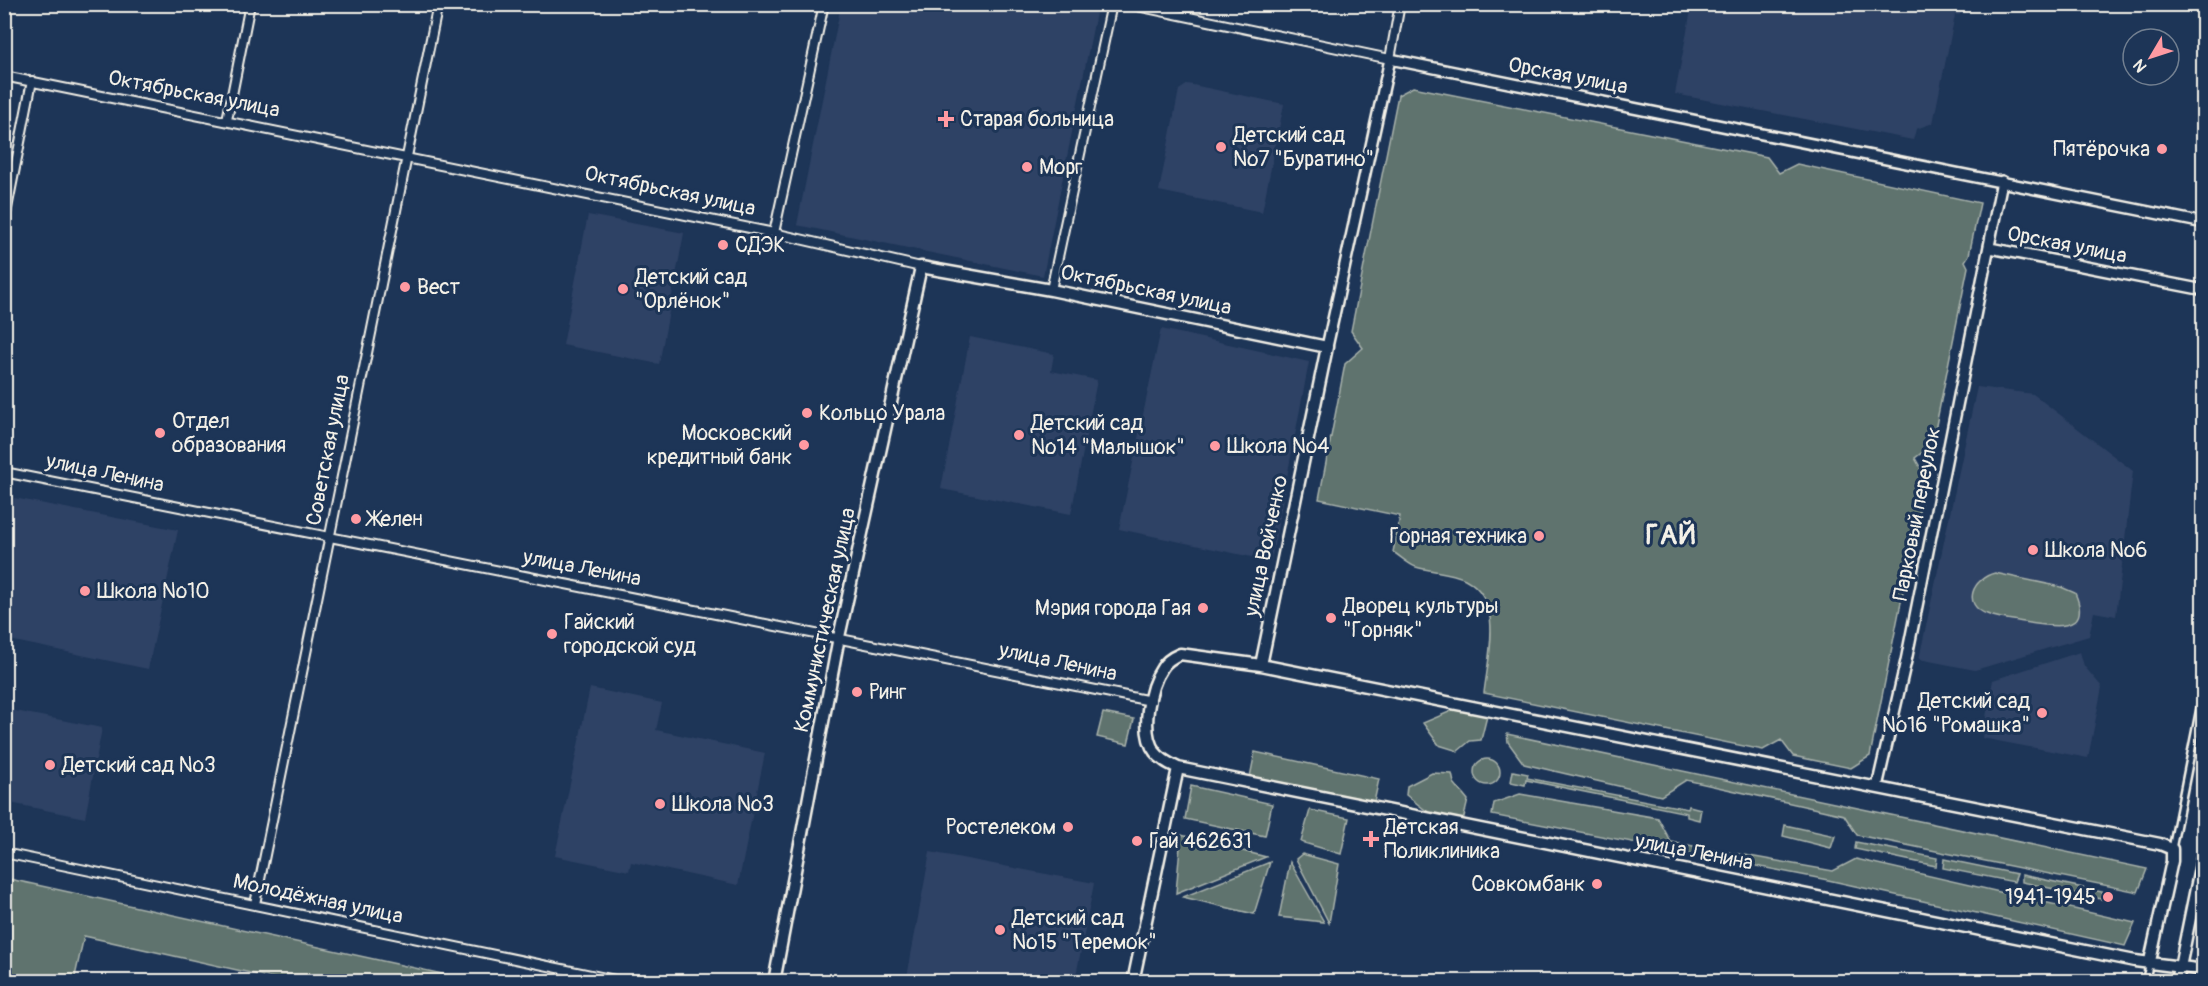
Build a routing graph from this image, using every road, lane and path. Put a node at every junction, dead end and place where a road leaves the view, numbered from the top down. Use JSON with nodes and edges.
{"nodes":[{"id":1,"x":250,"y":4,"type":"edge"},
{"id":2,"x":438,"y":4,"type":"edge"},
{"id":3,"x":824,"y":4,"type":"edge"},
{"id":4,"x":1112,"y":4,"type":"edge"},
{"id":5,"x":1127,"y":4,"type":"edge"},
{"id":6,"x":1400,"y":4,"type":"edge"},
{"id":7,"x":1390,"y":59,"type":"junction"},
{"id":8,"x":4,"y":76,"type":"edge"},
{"id":9,"x":32,"y":81,"type":"junction"},
{"id":10,"x":227,"y":120,"type":"junction"},
{"id":11,"x":406,"y":156,"type":"junction"},
{"id":12,"x":2002,"y":181,"type":"junction"},
{"id":13,"x":2204,"y":223,"type":"edge"},
{"id":14,"x":4,"y":224,"type":"edge"},
{"id":15,"x":774,"y":233,"type":"junction"},
{"id":16,"x":1990,"y":248,"type":"junction"},
{"id":17,"x":921,"y":267,"type":"junction"},
{"id":18,"x":1051,"y":290,"type":"junction"},
{"id":19,"x":2204,"y":290,"type":"edge"},
{"id":20,"x":1327,"y":347,"type":"junction"},
{"id":21,"x":4,"y":472,"type":"edge"},
{"id":22,"x":329,"y":539,"type":"junction"},
{"id":23,"x":839,"y":637,"type":"junction"},
{"id":24,"x":1261,"y":665,"type":"junction"},
{"id":25,"x":2204,"y":688,"type":"edge"},
{"id":26,"x":1151,"y":701,"type":"junction"},
{"id":27,"x":1178,"y":768,"type":"junction"},
{"id":28,"x":1877,"y":787,"type":"junction"},
{"id":29,"x":2172,"y":849,"type":"junction"},
{"id":30,"x":2204,"y":849,"type":"edge"},
{"id":31,"x":4,"y":853,"type":"edge"},
{"id":32,"x":255,"y":904,"type":"junction"},
{"id":33,"x":2150,"y":961,"type":"junction"},
{"id":34,"x":2181,"y":965,"type":"junction"},
{"id":35,"x":2204,"y":970,"type":"edge"},
{"id":36,"x":625,"y":981,"type":"edge"},
{"id":37,"x":774,"y":981,"type":"edge"},
{"id":38,"x":1133,"y":981,"type":"edge"},
{"id":39,"x":2145,"y":981,"type":"edge"},
{"id":40,"x":2177,"y":981,"type":"edge"}],
"edges":[{"from":1,"to":10,"type":"street"},
{"from":2,"to":11,"type":"street","name":"Советская улица"},
{"from":3,"to":15,"type":"street"},
{"from":4,"to":18,"type":"street"},
{"from":5,"to":7,"type":"street","name":"Орская улица"},
{"from":6,"to":7,"type":"street","name":"улица Войченко"},
{"from":7,"to":12,"type":"street","name":"Орская улица"},
{"from":7,"to":20,"type":"street","name":"улица Войченко"},
{"from":8,"to":9,"type":"street","name":"Октябрьская улица"},
{"from":9,"to":10,"type":"street","name":"Октябрьская улица"},
{"from":9,"to":14,"type":"street"},
{"from":10,"to":11,"type":"street","name":"Октябрьская улица"},
{"from":11,"to":15,"type":"street","name":"Октябрьская улица"},
{"from":11,"to":22,"type":"street","name":"Советская улица"},
{"from":12,"to":13,"type":"street","name":"Орская улица"},
{"from":12,"to":16,"type":"street","name":"Орская улица"},
{"from":15,"to":17,"type":"street","name":"Октябрьская улица"},
{"from":16,"to":19,"type":"street","name":"Орская улица"},
{"from":16,"to":28,"type":"street","name":"Парковый переулок"},
{"from":17,"to":18,"type":"main road","name":"Октябрьская улица"},
{"from":17,"to":23,"type":"main road","name":"Коммунистическая улица"},
{"from":18,"to":20,"type":"main road","name":"Октябрьская улица"},
{"from":20,"to":24,"type":"main road","name":"улица Войченко"},
{"from":21,"to":22,"type":"street","name":"улица Ленина"},
{"from":22,"to":23,"type":"street","name":"улица Ленина"},
{"from":22,"to":32,"type":"street","name":"Советская улица"},
{"from":23,"to":26,"type":"street","name":"улица Ленина"},
{"from":23,"to":37,"type":"main road","name":"Коммунистическая улица"},
{"from":24,"to":26,"type":"main road"},
{"from":24,"to":28,"type":"main road"},
{"from":25,"to":29,"type":"street"},
{"from":26,"to":27,"type":"main road"},
{"from":27,"to":33,"type":"main road","name":"улица Ленина"},
{"from":27,"to":38,"type":"main road"},
{"from":28,"to":29,"type":"main road"},
{"from":29,"to":33,"type":"main road"},
{"from":30,"to":34,"type":"main road"},
{"from":31,"to":32,"type":"street","name":"Молодёжная улица"},
{"from":32,"to":36,"type":"street","name":"Молодёжная улица"},
{"from":33,"to":34,"type":"main road","name":"улица Ленина"},
{"from":33,"to":39,"type":"street"},
{"from":34,"to":35,"type":"main road","name":"улица Ленина"},
{"from":34,"to":40,"type":"main road"}]}
